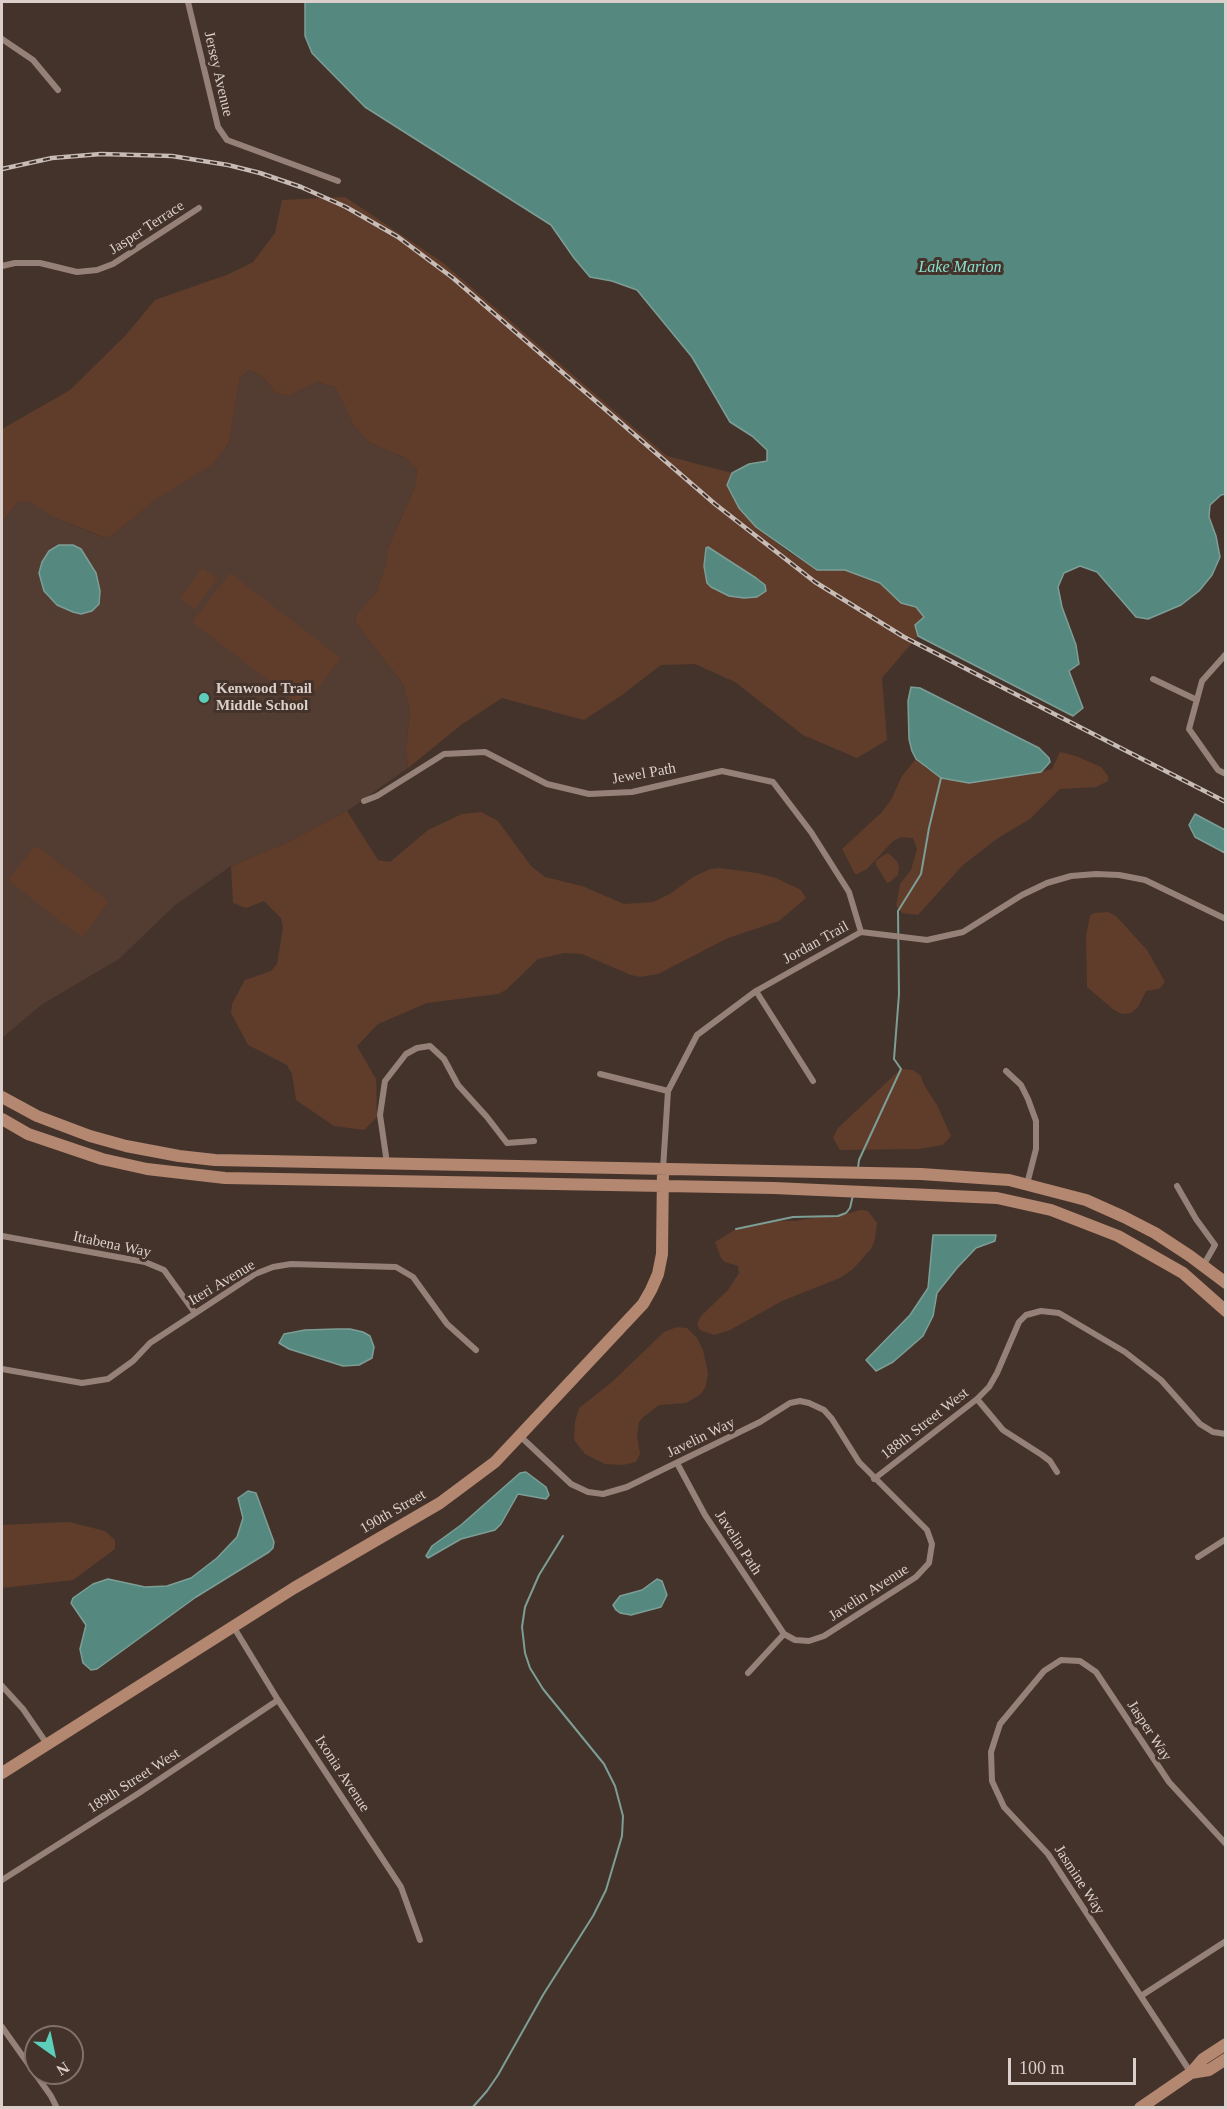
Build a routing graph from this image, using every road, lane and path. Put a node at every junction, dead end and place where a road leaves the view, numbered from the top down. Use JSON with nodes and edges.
{"nodes":[{"id":1,"x":188,"y":2,"type":"edge"},
{"id":2,"x":2,"y":39,"type":"edge"},
{"id":3,"x":58,"y":90,"type":"dead end"},
{"id":4,"x":338,"y":181,"type":"dead end"},
{"id":5,"x":199,"y":208,"type":"dead end"},
{"id":6,"x":2,"y":266,"type":"edge"},
{"id":7,"x":1226,"y":654,"type":"edge"},
{"id":8,"x":1154,"y":680,"type":"dead end"},
{"id":9,"x":1197,"y":700,"type":"junction"},
{"id":10,"x":1226,"y":774,"type":"edge"},
{"id":11,"x":364,"y":801,"type":"dead end"},
{"id":12,"x":1226,"y":919,"type":"edge"},
{"id":13,"x":861,"y":932,"type":"junction"},
{"id":14,"x":756,"y":990,"type":"junction"},
{"id":15,"x":1006,"y":1071,"type":"dead end"},
{"id":16,"x":600,"y":1074,"type":"dead end"},
{"id":17,"x":813,"y":1081,"type":"dead end"},
{"id":18,"x":668,"y":1091,"type":"junction"},
{"id":19,"x":2,"y":1097,"type":"edge"},
{"id":20,"x":2,"y":1119,"type":"edge"},
{"id":21,"x":534,"y":1141,"type":"dead end"},
{"id":22,"x":387,"y":1163,"type":"junction"},
{"id":23,"x":663,"y":1169,"type":"junction"},
{"id":24,"x":1027,"y":1184,"type":"junction"},
{"id":25,"x":663,"y":1186,"type":"junction"},
{"id":26,"x":1176,"y":1186,"type":"dead end"},
{"id":27,"x":2,"y":1236,"type":"edge"},
{"id":28,"x":1203,"y":1266,"type":"junction"},
{"id":29,"x":1226,"y":1283,"type":"edge"},
{"id":30,"x":1226,"y":1311,"type":"edge"},
{"id":31,"x":195,"y":1313,"type":"junction"},
{"id":32,"x":476,"y":1350,"type":"dead end"},
{"id":33,"x":2,"y":1369,"type":"edge"},
{"id":34,"x":977,"y":1399,"type":"junction"},
{"id":35,"x":1226,"y":1434,"type":"edge"},
{"id":36,"x":520,"y":1436,"type":"junction"},
{"id":37,"x":677,"y":1463,"type":"junction"},
{"id":38,"x":1057,"y":1472,"type":"dead end"},
{"id":39,"x":874,"y":1479,"type":"junction"},
{"id":40,"x":1226,"y":1539,"type":"edge"},
{"id":41,"x":1198,"y":1557,"type":"dead end"},
{"id":42,"x":233,"y":1626,"type":"junction"},
{"id":43,"x":783,"y":1634,"type":"junction"},
{"id":44,"x":1044,"y":1671,"type":"joint"},
{"id":45,"x":748,"y":1673,"type":"dead end"},
{"id":46,"x":2,"y":1686,"type":"edge"},
{"id":47,"x":278,"y":1700,"type":"junction"},
{"id":48,"x":47,"y":1744,"type":"junction"},
{"id":49,"x":2,"y":1773,"type":"edge"},
{"id":50,"x":1226,"y":1844,"type":"edge"},
{"id":51,"x":2,"y":1880,"type":"edge"},
{"id":52,"x":420,"y":1940,"type":"dead end"},
{"id":53,"x":1226,"y":1941,"type":"edge"},
{"id":54,"x":1141,"y":1996,"type":"junction"},
{"id":55,"x":2,"y":2027,"type":"edge"},
{"id":56,"x":1226,"y":2044,"type":"edge"},
{"id":57,"x":1226,"y":2059,"type":"edge"},
{"id":58,"x":1191,"y":2073,"type":"junction"},
{"id":59,"x":57,"y":2108,"type":"edge"},
{"id":60,"x":1140,"y":2108,"type":"edge"}],
"edges":[{"from":1,"to":4,"type":"street","name":"Jersey Avenue"},
{"from":2,"to":3,"type":"street"},
{"from":5,"to":6,"type":"street","name":"Jasper Terrace"},
{"from":7,"to":9,"type":"street"},
{"from":8,"to":9,"type":"street"},
{"from":9,"to":10,"type":"street"},
{"from":11,"to":13,"type":"street","name":"Jewel Path"},
{"from":12,"to":13,"type":"street","name":"Jordan Trail"},
{"from":13,"to":14,"type":"street","name":"Jordan Trail"},
{"from":14,"to":17,"type":"street"},
{"from":14,"to":18,"type":"street","name":"Jordan Trail"},
{"from":15,"to":24,"type":"street"},
{"from":16,"to":18,"type":"street"},
{"from":18,"to":23,"type":"street","name":"Jordan Trail"},
{"from":19,"to":22,"type":"main road"},
{"from":20,"to":25,"type":"main road"},
{"from":21,"to":22,"type":"street"},
{"from":22,"to":23,"type":"main road"},
{"from":23,"to":24,"type":"main road"},
{"from":23,"to":25,"type":"main road","name":"190th Street"},
{"from":24,"to":28,"type":"main road"},
{"from":25,"to":30,"type":"main road"},
{"from":25,"to":36,"type":"main road","name":"190th Street"},
{"from":26,"to":28,"type":"street"},
{"from":27,"to":31,"type":"street","name":"Ittabena Way"},
{"from":28,"to":29,"type":"main road"},
{"from":31,"to":32,"type":"street","name":"Iteri Avenue"},
{"from":31,"to":33,"type":"street","name":"Iteri Avenue"},
{"from":34,"to":35,"type":"street","name":"188th Street West"},
{"from":34,"to":38,"type":"street"},
{"from":34,"to":39,"type":"street","name":"188th Street West"},
{"from":36,"to":37,"type":"street","name":"Javelin Way"},
{"from":36,"to":42,"type":"main road","name":"190th Street"},
{"from":37,"to":39,"type":"street","name":"Javelin Way"},
{"from":37,"to":43,"type":"street","name":"Javelin Path"},
{"from":39,"to":43,"type":"street","name":"Javelin Avenue"},
{"from":40,"to":41,"type":"street"},
{"from":42,"to":47,"type":"street","name":"Ixonia Avenue"},
{"from":42,"to":48,"type":"main road","name":"190th Street"},
{"from":43,"to":45,"type":"street"},
{"from":44,"to":50,"type":"street","name":"Jasper Way"},
{"from":44,"to":54,"type":"street","name":"Jasmine Way"},
{"from":46,"to":48,"type":"street"},
{"from":47,"to":51,"type":"street","name":"189th Street West"},
{"from":47,"to":52,"type":"street","name":"Ixonia Avenue"},
{"from":48,"to":49,"type":"main road","name":"190th Street"},
{"from":53,"to":54,"type":"street"},
{"from":54,"to":58,"type":"street","name":"Jasmine Way"},
{"from":55,"to":59,"type":"street"},
{"from":56,"to":58,"type":"main road"},
{"from":57,"to":58,"type":"main road"},
{"from":58,"to":60,"type":"main road"}]}
